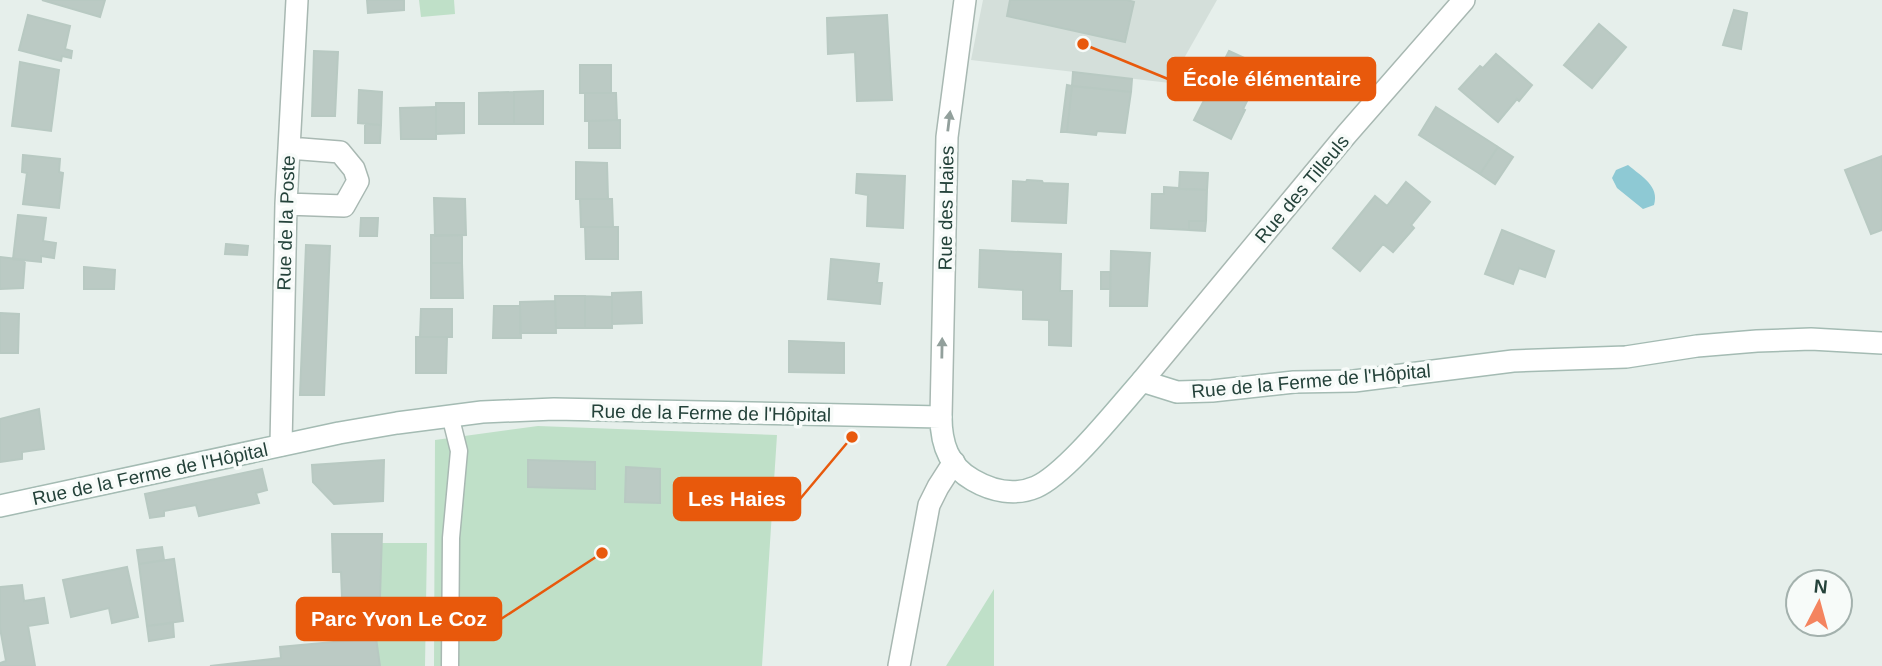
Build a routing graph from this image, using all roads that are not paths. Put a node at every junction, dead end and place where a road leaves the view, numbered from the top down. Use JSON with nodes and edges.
{"nodes":[{"id":1,"x":297,"y":0,"type":"edge"},
{"id":2,"x":965,"y":0,"type":"edge"},
{"id":3,"x":1464,"y":0,"type":"edge"},
{"id":4,"x":289,"y":148,"type":"junction"},
{"id":5,"x":286,"y":204,"type":"junction"},
{"id":6,"x":1882,"y":343,"type":"edge"},
{"id":7,"x":1142,"y":381,"type":"junction"},
{"id":8,"x":450,"y":415,"type":"junction"},
{"id":9,"x":941,"y":416,"type":"junction"},
{"id":10,"x":281,"y":445,"type":"junction"},
{"id":11,"x":954,"y":462,"type":"junction"},
{"id":12,"x":0,"y":506,"type":"edge"},
{"id":13,"x":450,"y":666,"type":"edge"},
{"id":14,"x":899,"y":666,"type":"edge"}],
"edges":[{"from":1,"to":4,"type":"street","name":"Rue de la Poste"},
{"from":9,"to":2,"type":"street","name":"Rue des Haies","one_way":true},
{"from":3,"to":7,"type":"street","name":"Rue des Tilleuls"},
{"from":4,"to":5,"type":"street","name":"Rue de la Poste"},
{"from":4,"to":5,"type":"street"},
{"from":5,"to":10,"type":"street","name":"Rue de la Poste"},
{"from":6,"to":7,"type":"street","name":"Rue de la Ferme de l'Hôpital"},
{"from":7,"to":11,"type":"street"},
{"from":8,"to":9,"type":"street","name":"Rue de la Ferme de l'Hôpital"},
{"from":8,"to":10,"type":"street","name":"Rue de la Ferme de l'Hôpital"},
{"from":8,"to":13,"type":"lane"},
{"from":9,"to":11,"type":"street"},
{"from":10,"to":12,"type":"street","name":"Rue de la Ferme de l'Hôpital"},
{"from":11,"to":14,"type":"street"}]}
